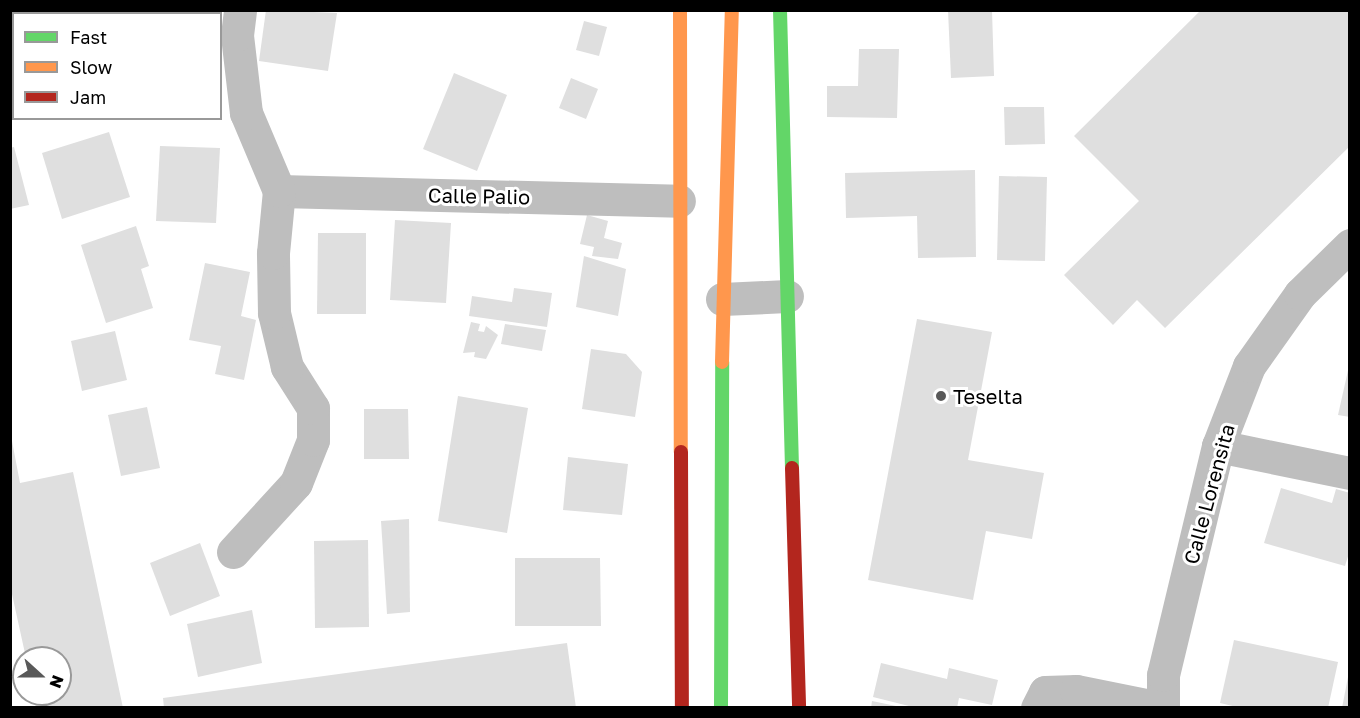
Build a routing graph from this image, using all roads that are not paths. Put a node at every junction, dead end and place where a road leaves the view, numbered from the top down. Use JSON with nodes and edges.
{"nodes":[{"id":1,"x":240,"y":10,"type":"edge"},
{"id":2,"x":680,"y":10,"type":"edge"},
{"id":3,"x":732,"y":10,"type":"edge"},
{"id":4,"x":780,"y":10,"type":"edge"},
{"id":5,"x":279,"y":191,"type":"junction"},
{"id":6,"x":680,"y":201,"type":"junction"},
{"id":7,"x":1350,"y":245,"type":"edge"},
{"id":8,"x":787,"y":296,"type":"junction"},
{"id":9,"x":722,"y":299,"type":"junction"},
{"id":10,"x":1218,"y":446,"type":"junction"},
{"id":11,"x":1350,"y":472,"type":"edge"},
{"id":12,"x":233,"y":552,"type":"dead end"},
{"id":13,"x":682,"y":708,"type":"edge"},
{"id":14,"x":721,"y":708,"type":"edge"},
{"id":15,"x":799,"y":708,"type":"edge"},
{"id":16,"x":1037,"y":708,"type":"edge"},
{"id":17,"x":1162,"y":708,"type":"edge"}],
"edges":[{"from":1,"to":5,"type":"street"},
{"from":2,"to":6,"type":"street"},
{"from":3,"to":9,"type":"street"},
{"from":4,"to":8,"type":"street"},
{"from":5,"to":6,"type":"street","name":"Calle Palio"},
{"from":5,"to":12,"type":"street"},
{"from":6,"to":13,"type":"street"},
{"from":7,"to":10,"type":"street","name":"Calle Lorensita"},
{"from":8,"to":9,"type":"street"},
{"from":8,"to":15,"type":"street"},
{"from":9,"to":14,"type":"street"},
{"from":10,"to":11,"type":"street"},
{"from":10,"to":17,"type":"street","name":"Calle Lorensita"},
{"from":16,"to":17,"type":"street"}]}
